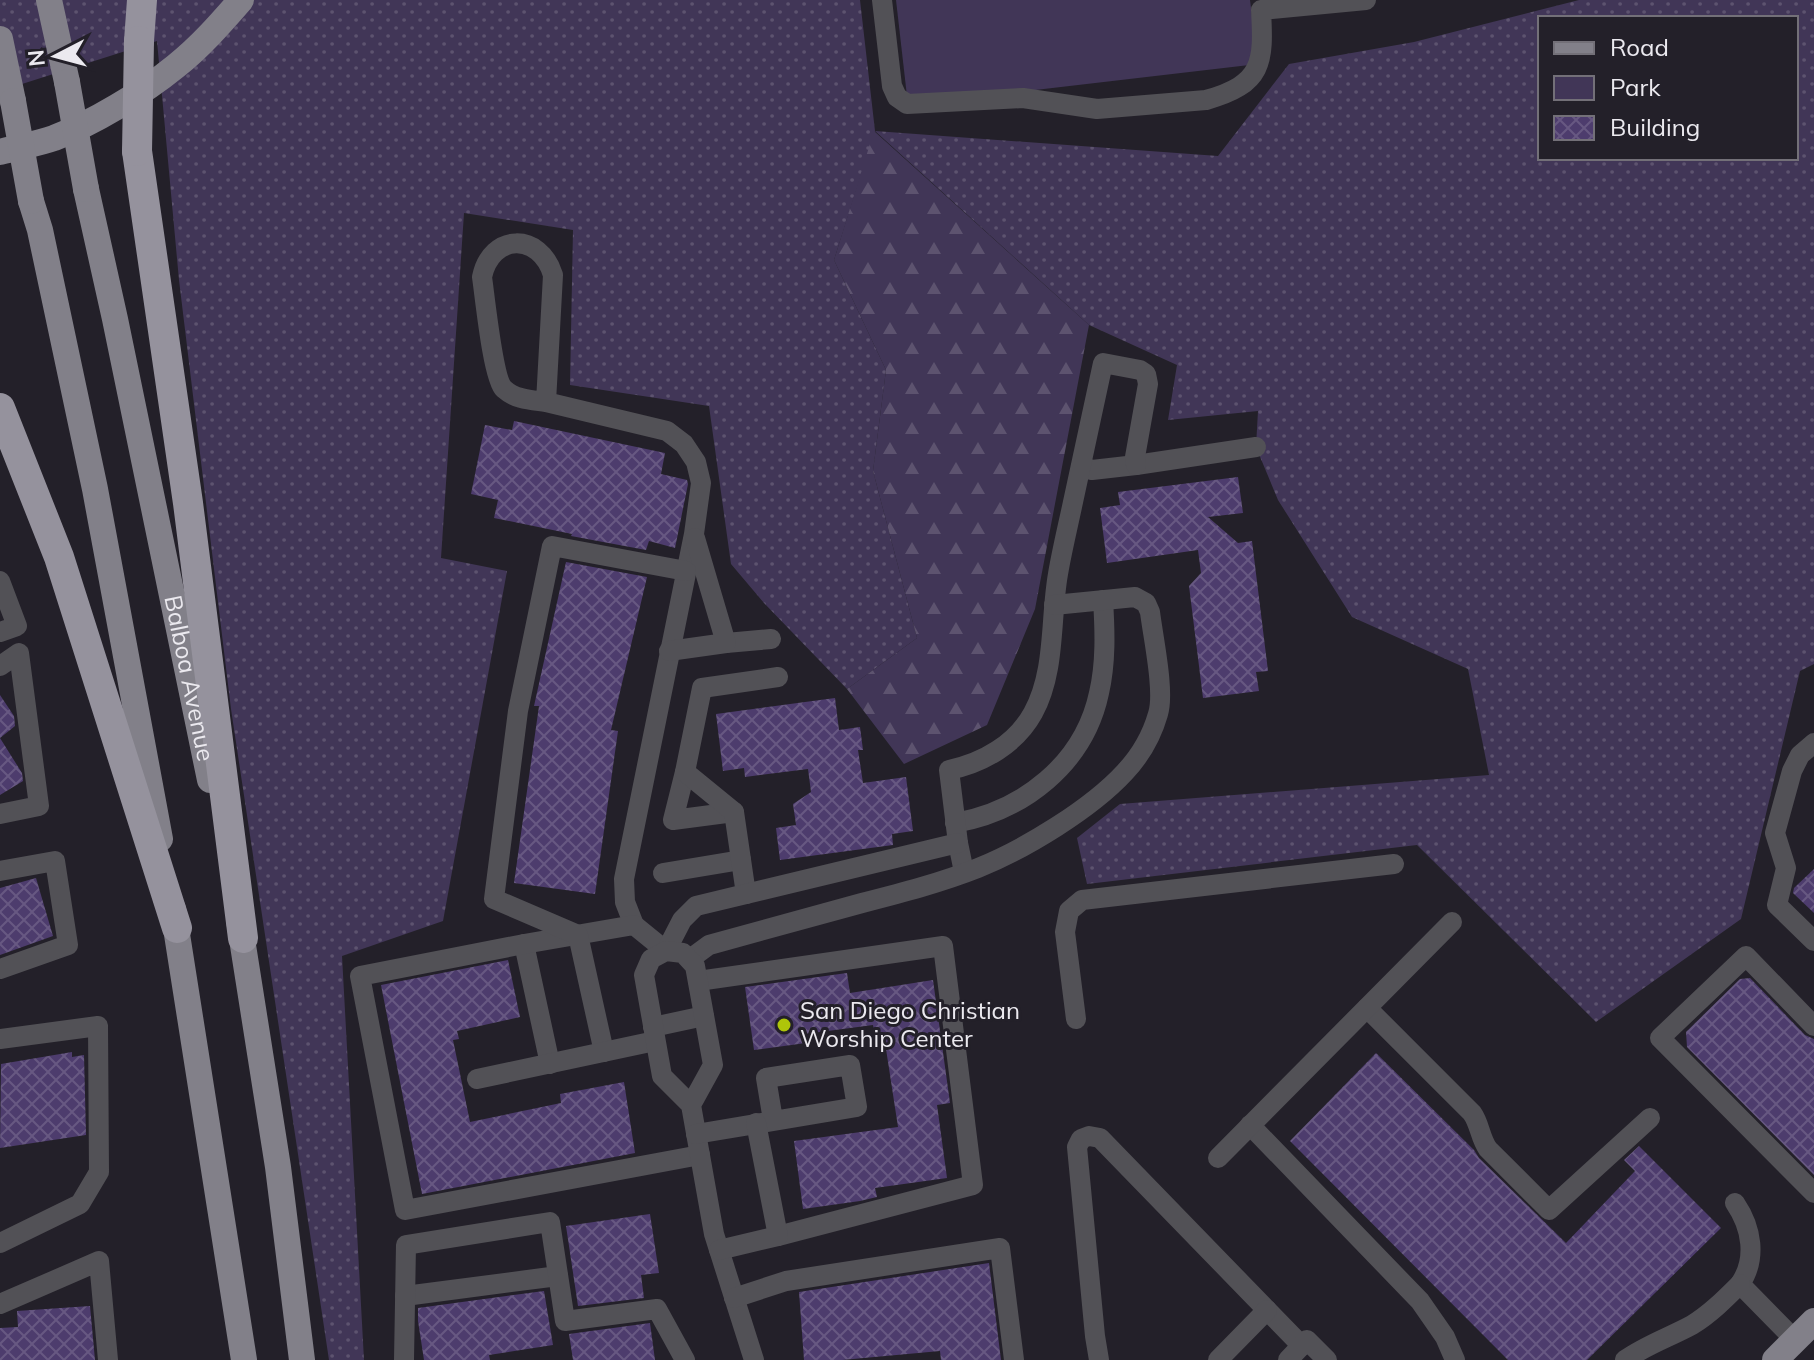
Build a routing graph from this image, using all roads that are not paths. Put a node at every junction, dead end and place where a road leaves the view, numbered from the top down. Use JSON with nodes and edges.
{"nodes":[{"id":1,"x":49,"y":0,"type":"edge"},
{"id":2,"x":142,"y":0,"type":"edge"},
{"id":3,"x":241,"y":0,"type":"edge"},
{"id":4,"x":882,"y":0,"type":"edge"},
{"id":5,"x":1366,"y":0,"type":"edge"},
{"id":6,"x":1261,"y":5,"type":"edge"},
{"id":7,"x":0,"y":39,"type":"edge"},
{"id":8,"x":0,"y":152,"type":"edge"},
{"id":9,"x":546,"y":402,"type":"junction"},
{"id":10,"x":0,"y":408,"type":"edge"},
{"id":11,"x":1256,"y":447,"type":"dead end"},
{"id":12,"x":1136,"y":465,"type":"junction"},
{"id":13,"x":1081,"y":467,"type":"junction"},
{"id":14,"x":694,"y":534,"type":"junction"},
{"id":15,"x":686,"y":571,"type":"junction"},
{"id":16,"x":0,"y":581,"type":"edge"},
{"id":17,"x":1103,"y":600,"type":"junction"},
{"id":18,"x":1054,"y":605,"type":"junction"},
{"id":19,"x":0,"y":632,"type":"edge"},
{"id":20,"x":771,"y":639,"type":"dead end"},
{"id":21,"x":726,"y":643,"type":"junction"},
{"id":22,"x":669,"y":651,"type":"junction"},
{"id":23,"x":0,"y":666,"type":"edge"},
{"id":24,"x":778,"y":677,"type":"dead end"},
{"id":25,"x":1814,"y":743,"type":"edge"},
{"id":26,"x":685,"y":772,"type":"junction"},
{"id":27,"x":734,"y":812,"type":"junction"},
{"id":28,"x":0,"y":814,"type":"edge"},
{"id":29,"x":956,"y":833,"type":"junction"},
{"id":30,"x":741,"y":860,"type":"junction"},
{"id":31,"x":1394,"y":864,"type":"dead end"},
{"id":32,"x":0,"y":871,"type":"edge"},
{"id":33,"x":964,"y":872,"type":"junction"},
{"id":34,"x":663,"y":873,"type":"dead end"},
{"id":35,"x":746,"y":894,"type":"junction"},
{"id":36,"x":1452,"y":922,"type":"dead end"},
{"id":37,"x":634,"y":925,"type":"junction"},
{"id":38,"x":177,"y":928,"type":"junction"},
{"id":39,"x":578,"y":935,"type":"junction"},
{"id":40,"x":243,"y":938,"type":"junction"},
{"id":41,"x":1814,"y":941,"type":"edge"},
{"id":42,"x":524,"y":944,"type":"junction"},
{"id":43,"x":666,"y":951,"type":"junction"},
{"id":44,"x":690,"y":959,"type":"junction"},
{"id":45,"x":0,"y":969,"type":"edge"},
{"id":46,"x":698,"y":981,"type":"junction"},
{"id":47,"x":1367,"y":1008,"type":"junction"},
{"id":48,"x":704,"y":1016,"type":"junction"},
{"id":49,"x":1076,"y":1019,"type":"dead end"},
{"id":50,"x":1814,"y":1026,"type":"edge"},
{"id":51,"x":654,"y":1034,"type":"junction"},
{"id":52,"x":0,"y":1039,"type":"edge"},
{"id":53,"x":604,"y":1052,"type":"junction"},
{"id":54,"x":550,"y":1064,"type":"junction"},
{"id":55,"x":477,"y":1079,"type":"dead end"},
{"id":56,"x":691,"y":1105,"type":"junction"},
{"id":57,"x":1650,"y":1118,"type":"dead end"},
{"id":58,"x":764,"y":1122,"type":"junction"},
{"id":59,"x":1250,"y":1125,"type":"junction"},
{"id":60,"x":696,"y":1134,"type":"junction"},
{"id":61,"x":700,"y":1155,"type":"junction"},
{"id":62,"x":1218,"y":1158,"type":"dead end"},
{"id":63,"x":1814,"y":1193,"type":"edge"},
{"id":64,"x":1735,"y":1203,"type":"dead end"},
{"id":65,"x":778,"y":1236,"type":"junction"},
{"id":66,"x":0,"y":1243,"type":"edge"},
{"id":67,"x":719,"y":1250,"type":"junction"},
{"id":68,"x":558,"y":1276,"type":"junction"},
{"id":69,"x":1740,"y":1284,"type":"junction"},
{"id":70,"x":405,"y":1296,"type":"junction"},
{"id":71,"x":734,"y":1298,"type":"junction"},
{"id":72,"x":0,"y":1304,"type":"edge"},
{"id":73,"x":1267,"y":1310,"type":"junction"},
{"id":74,"x":1814,"y":1321,"type":"edge"},
{"id":75,"x":1795,"y":1340,"type":"junction"},
{"id":76,"x":1295,"y":1353,"type":"edge"},
{"id":77,"x":108,"y":1360,"type":"edge"},
{"id":78,"x":244,"y":1360,"type":"edge"},
{"id":79,"x":302,"y":1360,"type":"edge"},
{"id":80,"x":404,"y":1360,"type":"edge"},
{"id":81,"x":685,"y":1360,"type":"edge"},
{"id":82,"x":754,"y":1360,"type":"edge"},
{"id":83,"x":1014,"y":1360,"type":"edge"},
{"id":84,"x":1099,"y":1360,"type":"edge"},
{"id":85,"x":1218,"y":1360,"type":"edge"},
{"id":86,"x":1327,"y":1360,"type":"edge"},
{"id":87,"x":1455,"y":1360,"type":"edge"},
{"id":88,"x":1625,"y":1360,"type":"edge"},
{"id":89,"x":1775,"y":1360,"type":"edge"}],
"edges":[{"from":1,"to":40,"type":"main road","name":"Balboa Avenue","bridge":true},
{"from":2,"to":40,"type":"highway","bridge":true},
{"from":3,"to":8,"type":"main road"},
{"from":4,"to":6,"type":"street"},
{"from":5,"to":6,"type":"street"},
{"from":7,"to":38,"type":"main road","bridge":true},
{"from":9,"to":9,"type":"street"},
{"from":9,"to":14,"type":"street"},
{"from":10,"to":38,"type":"highway"},
{"from":11,"to":12,"type":"street"},
{"from":12,"to":13,"type":"street"},
{"from":12,"to":13,"type":"street"},
{"from":13,"to":18,"type":"street"},
{"from":14,"to":15,"type":"street"},
{"from":14,"to":21,"type":"street"},
{"from":15,"to":22,"type":"street"},
{"from":15,"to":39,"type":"street"},
{"from":16,"to":19,"type":"street"},
{"from":17,"to":18,"type":"street"},
{"from":17,"to":29,"type":"street"},
{"from":17,"to":33,"type":"street"},
{"from":18,"to":29,"type":"street"},
{"from":20,"to":21,"type":"street"},
{"from":21,"to":22,"type":"street"},
{"from":22,"to":37,"type":"street"},
{"from":23,"to":28,"type":"street"},
{"from":24,"to":26,"type":"street"},
{"from":25,"to":41,"type":"street"},
{"from":26,"to":27,"type":"street"},
{"from":26,"to":27,"type":"street"},
{"from":27,"to":30,"type":"street"},
{"from":29,"to":33,"type":"street"},
{"from":29,"to":35,"type":"street"},
{"from":30,"to":34,"type":"street"},
{"from":30,"to":35,"type":"street"},
{"from":31,"to":49,"type":"street"},
{"from":32,"to":45,"type":"street"},
{"from":33,"to":44,"type":"street"},
{"from":35,"to":43,"type":"street"},
{"from":36,"to":47,"type":"street"},
{"from":37,"to":39,"type":"street"},
{"from":37,"to":43,"type":"street"},
{"from":38,"to":78,"type":"main road"},
{"from":39,"to":42,"type":"street"},
{"from":39,"to":53,"type":"street"},
{"from":40,"to":79,"type":"main road","name":"Balboa Avenue"},
{"from":42,"to":54,"type":"street"},
{"from":42,"to":61,"type":"street"},
{"from":43,"to":44,"type":"street"},
{"from":43,"to":51,"type":"street"},
{"from":44,"to":46,"type":"street"},
{"from":46,"to":48,"type":"street"},
{"from":46,"to":65,"type":"street"},
{"from":47,"to":57,"type":"street"},
{"from":47,"to":59,"type":"street"},
{"from":48,"to":51,"type":"street"},
{"from":48,"to":56,"type":"street"},
{"from":50,"to":63,"type":"street"},
{"from":51,"to":53,"type":"street"},
{"from":51,"to":56,"type":"street"},
{"from":52,"to":66,"type":"street"},
{"from":53,"to":54,"type":"street"},
{"from":54,"to":55,"type":"street"},
{"from":56,"to":60,"type":"street"},
{"from":58,"to":58,"type":"street"},
{"from":58,"to":60,"type":"street"},
{"from":58,"to":65,"type":"street"},
{"from":59,"to":62,"type":"street"},
{"from":59,"to":87,"type":"street"},
{"from":60,"to":61,"type":"street"},
{"from":61,"to":67,"type":"street"},
{"from":64,"to":69,"type":"street"},
{"from":65,"to":67,"type":"street"},
{"from":67,"to":71,"type":"street"},
{"from":68,"to":70,"type":"street"},
{"from":68,"to":70,"type":"street"},
{"from":68,"to":81,"type":"street"},
{"from":69,"to":75,"type":"street"},
{"from":69,"to":88,"type":"street"},
{"from":70,"to":80,"type":"street"},
{"from":71,"to":82,"type":"street"},
{"from":71,"to":83,"type":"street"},
{"from":72,"to":77,"type":"street"},
{"from":73,"to":76,"type":"street"},
{"from":73,"to":84,"type":"street"},
{"from":73,"to":85,"type":"street"},
{"from":74,"to":75,"type":"main road"},
{"from":75,"to":89,"type":"main road"},
{"from":76,"to":86,"type":"street"}]}
